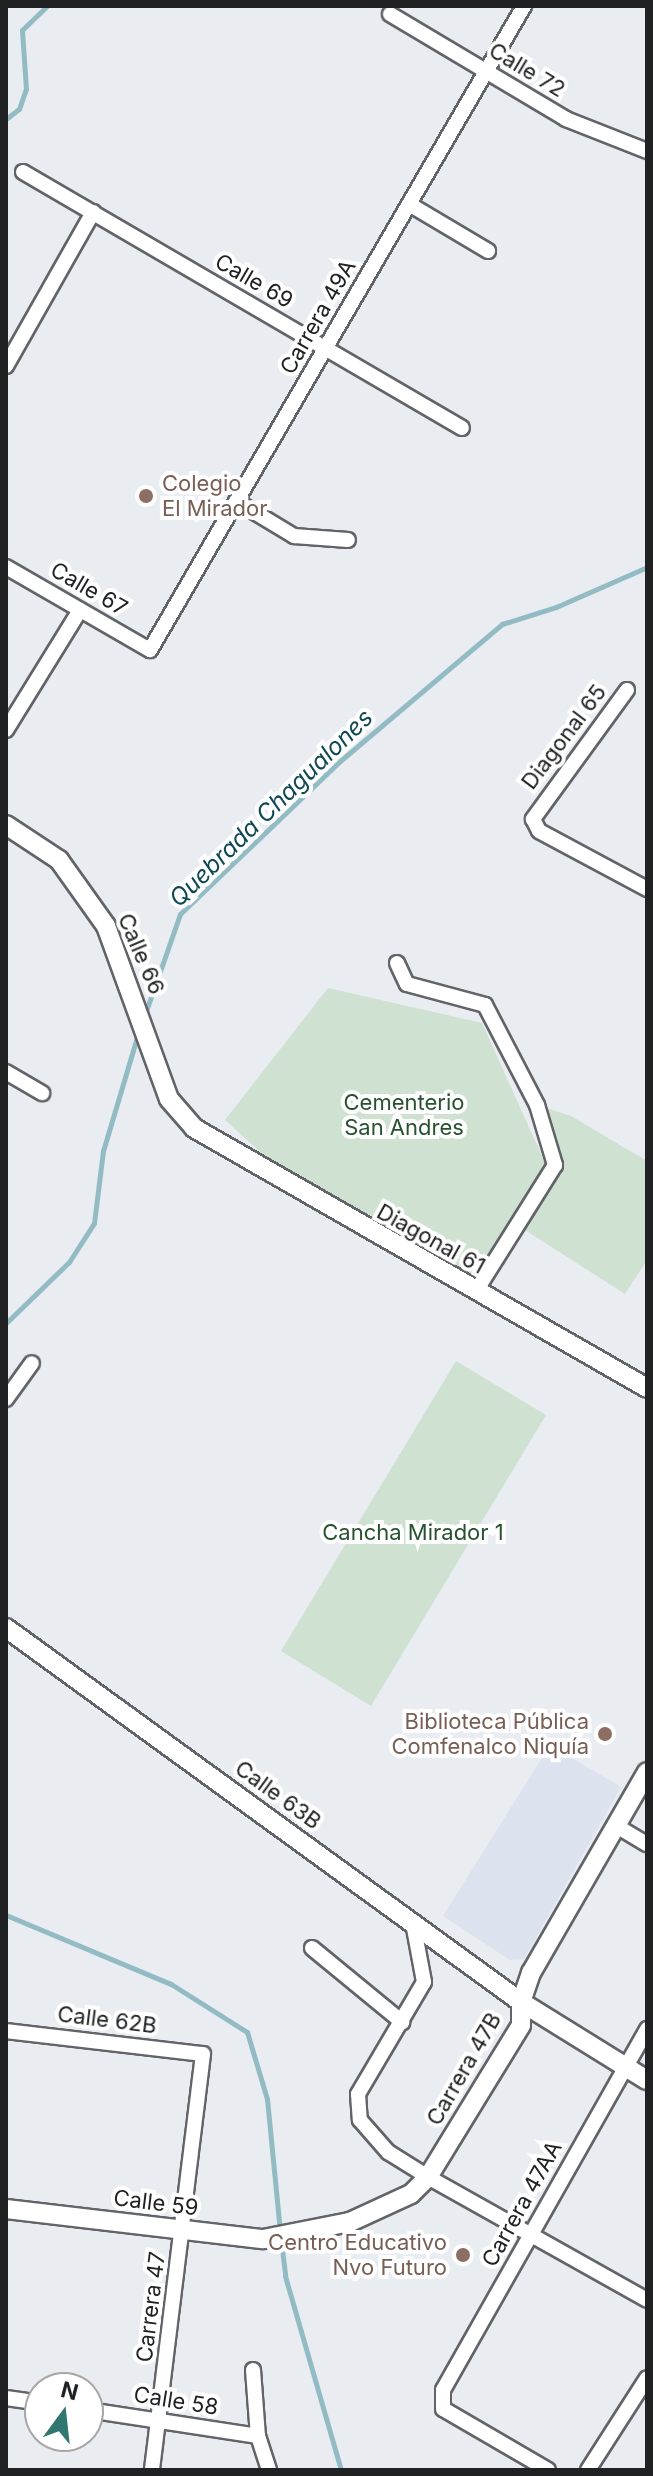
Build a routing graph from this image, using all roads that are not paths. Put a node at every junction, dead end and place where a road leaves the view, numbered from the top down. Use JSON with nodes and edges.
{"nodes":[{"id":1,"x":524,"y":6,"type":"edge"},
{"id":2,"x":390,"y":14,"type":"dead end"},
{"id":3,"x":486,"y":71,"type":"junction"},
{"id":4,"x":647,"y":151,"type":"edge"},
{"id":5,"x":23,"y":172,"type":"dead end"},
{"id":6,"x":409,"y":204,"type":"junction"},
{"id":7,"x":93,"y":212,"type":"junction"},
{"id":8,"x":488,"y":251,"type":"dead end"},
{"id":9,"x":326,"y":347,"type":"junction"},
{"id":10,"x":6,"y":366,"type":"edge"},
{"id":11,"x":462,"y":428,"type":"dead end"},
{"id":12,"x":236,"y":501,"type":"junction"},
{"id":13,"x":348,"y":540,"type":"dead end"},
{"id":14,"x":6,"y":567,"type":"edge"},
{"id":15,"x":80,"y":610,"type":"junction"},
{"id":16,"x":150,"y":650,"type":"joint"},
{"id":17,"x":627,"y":690,"type":"dead end"},
{"id":18,"x":6,"y":730,"type":"edge"},
{"id":19,"x":6,"y":825,"type":"edge"},
{"id":20,"x":647,"y":889,"type":"edge"},
{"id":21,"x":397,"y":963,"type":"dead end"},
{"id":22,"x":6,"y":1072,"type":"edge"},
{"id":23,"x":42,"y":1093,"type":"dead end"},
{"id":24,"x":194,"y":1128,"type":"joint"},
{"id":25,"x":476,"y":1291,"type":"junction"},
{"id":26,"x":32,"y":1363,"type":"dead end"},
{"id":27,"x":647,"y":1388,"type":"edge"},
{"id":28,"x":6,"y":1399,"type":"edge"},
{"id":29,"x":6,"y":1628,"type":"edge"},
{"id":30,"x":647,"y":1772,"type":"edge"},
{"id":31,"x":615,"y":1825,"type":"junction"},
{"id":32,"x":647,"y":1844,"type":"edge"},
{"id":33,"x":413,"y":1923,"type":"junction"},
{"id":34,"x":312,"y":1948,"type":"dead end"},
{"id":35,"x":521,"y":2002,"type":"junction"},
{"id":36,"x":402,"y":2022,"type":"junction"},
{"id":37,"x":647,"y":2029,"type":"edge"},
{"id":38,"x":6,"y":2031,"type":"edge"},
{"id":39,"x":203,"y":2054,"type":"joint"},
{"id":40,"x":623,"y":2067,"type":"junction"},
{"id":41,"x":647,"y":2080,"type":"edge"},
{"id":42,"x":428,"y":2177,"type":"junction"},
{"id":43,"x":6,"y":2209,"type":"edge"},
{"id":44,"x":182,"y":2230,"type":"junction"},
{"id":45,"x":299,"y":2234,"type":"joint"},
{"id":46,"x":530,"y":2234,"type":"junction"},
{"id":47,"x":647,"y":2300,"type":"edge"},
{"id":48,"x":253,"y":2370,"type":"dead end"},
{"id":49,"x":647,"y":2378,"type":"edge"},
{"id":50,"x":104,"y":2412,"type":"edge"},
{"id":51,"x":159,"y":2421,"type":"junction"},
{"id":52,"x":258,"y":2436,"type":"junction"},
{"id":53,"x":152,"y":2470,"type":"edge"},
{"id":54,"x":269,"y":2470,"type":"edge"},
{"id":55,"x":548,"y":2470,"type":"edge"},
{"id":56,"x":588,"y":2470,"type":"edge"}],
"edges":[{"from":1,"to":3,"type":"street","name":"Carrera 49A"},
{"from":2,"to":3,"type":"street","name":"Calle 72"},
{"from":3,"to":4,"type":"street","name":"Calle 72"},
{"from":3,"to":6,"type":"street","name":"Carrera 49A"},
{"from":5,"to":7,"type":"street","name":"Calle 69"},
{"from":6,"to":8,"type":"street"},
{"from":6,"to":9,"type":"street","name":"Carrera 49A"},
{"from":7,"to":9,"type":"street","name":"Calle 69"},
{"from":7,"to":10,"type":"street"},
{"from":9,"to":11,"type":"street","name":"Calle 69"},
{"from":9,"to":12,"type":"street","name":"Carrera 49A"},
{"from":12,"to":13,"type":"street"},
{"from":12,"to":16,"type":"street","name":"Carrera 49A"},
{"from":14,"to":15,"type":"street","name":"Calle 67"},
{"from":15,"to":16,"type":"street","name":"Calle 67"},
{"from":15,"to":18,"type":"street"},
{"from":17,"to":20,"type":"street","name":"Diagonal 65"},
{"from":19,"to":24,"type":"street","name":"Calle 66"},
{"from":21,"to":25,"type":"street"},
{"from":22,"to":23,"type":"street"},
{"from":24,"to":25,"type":"street","name":"Diagonal 61"},
{"from":25,"to":27,"type":"street","name":"Diagonal 61"},
{"from":26,"to":28,"type":"street"},
{"from":29,"to":33,"type":"street","name":"Calle 63B"},
{"from":30,"to":31,"type":"street","name":"Carrera 47B"},
{"from":31,"to":32,"type":"street"},
{"from":31,"to":35,"type":"street","name":"Carrera 47B"},
{"from":33,"to":35,"type":"street","name":"Calle 63B"},
{"from":33,"to":36,"type":"street"},
{"from":34,"to":36,"type":"street"},
{"from":35,"to":40,"type":"street","name":"Calle 63B"},
{"from":35,"to":42,"type":"street","name":"Carrera 47B"},
{"from":36,"to":42,"type":"street"},
{"from":37,"to":40,"type":"street","name":"Carrera 47AA"},
{"from":38,"to":39,"type":"street","name":"Calle 62B"},
{"from":39,"to":44,"type":"street","name":"Carrera 47"},
{"from":40,"to":41,"type":"street","name":"Calle 63B"},
{"from":40,"to":46,"type":"street","name":"Carrera 47AA"},
{"from":42,"to":45,"type":"street","name":"Carrera 47B"},
{"from":42,"to":46,"type":"street"},
{"from":43,"to":44,"type":"street","name":"Calle 59"},
{"from":44,"to":45,"type":"street","name":"Calle 59"},
{"from":44,"to":51,"type":"street","name":"Carrera 47"},
{"from":46,"to":47,"type":"street"},
{"from":46,"to":55,"type":"street","name":"Carrera 47AA"},
{"from":48,"to":52,"type":"street"},
{"from":49,"to":56,"type":"street"},
{"from":50,"to":51,"type":"street","name":"Calle 58"},
{"from":51,"to":52,"type":"street","name":"Calle 58"},
{"from":51,"to":53,"type":"street","name":"Carrera 47"},
{"from":52,"to":54,"type":"street"}]}
